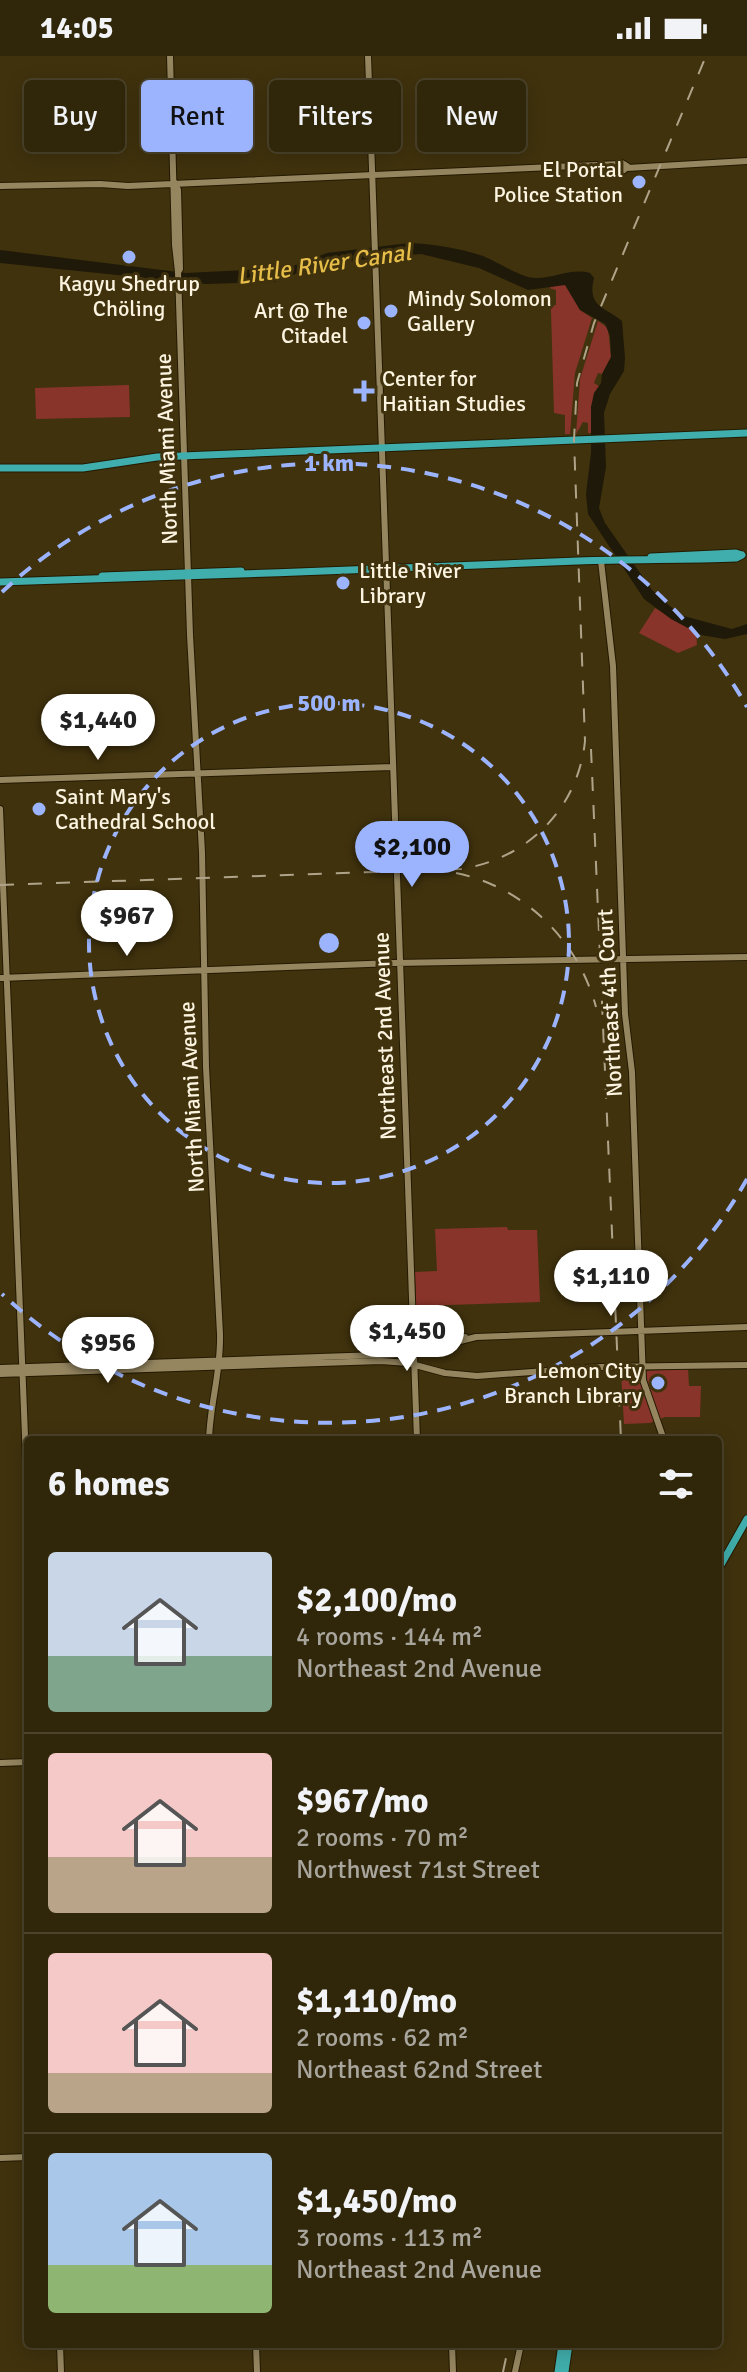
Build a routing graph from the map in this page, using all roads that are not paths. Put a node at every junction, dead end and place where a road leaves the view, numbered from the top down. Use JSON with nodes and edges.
{"nodes":[{"id":1,"x":170,"y":56,"type":"edge"},
{"id":2,"x":368,"y":56,"type":"edge"},
{"id":3,"x":747,"y":161,"type":"edge"},
{"id":4,"x":372,"y":176,"type":"junction"},
{"id":5,"x":175,"y":183,"type":"junction"},
{"id":6,"x":0,"y":186,"type":"edge"},
{"id":7,"x":747,"y":433,"type":"edge"},
{"id":8,"x":381,"y":449,"type":"junction"},
{"id":9,"x":184,"y":456,"type":"junction"},
{"id":10,"x":0,"y":468,"type":"edge"},
{"id":11,"x":745,"y":555,"type":"edge"},
{"id":12,"x":601,"y":561,"type":"junction"},
{"id":13,"x":385,"y":569,"type":"junction"},
{"id":14,"x":139,"y":574,"type":"junction"},
{"id":15,"x":188,"y":575,"type":"junction"},
{"id":16,"x":72,"y":580,"type":"junction"},
{"id":17,"x":113,"y":580,"type":"junction"},
{"id":18,"x":0,"y":582,"type":"edge"},
{"id":19,"x":392,"y":767,"type":"junction"},
{"id":20,"x":197,"y":772,"type":"junction"},
{"id":21,"x":0,"y":780,"type":"edge"},
{"id":22,"x":0,"y":809,"type":"edge"},
{"id":23,"x":747,"y":957,"type":"edge"},
{"id":24,"x":623,"y":959,"type":"junction"},
{"id":25,"x":399,"y":963,"type":"junction"},
{"id":26,"x":204,"y":970,"type":"junction"},
{"id":27,"x":3,"y":978,"type":"edge"},
{"id":28,"x":747,"y":1327,"type":"edge"},
{"id":29,"x":641,"y":1331,"type":"junction"},
{"id":30,"x":476,"y":1337,"type":"junction"},
{"id":31,"x":412,"y":1338,"type":"junction"},
{"id":32,"x":413,"y":1354,"type":"junction"},
{"id":33,"x":381,"y":1361,"type":"junction"},
{"id":34,"x":220,"y":1363,"type":"junction"},
{"id":35,"x":413,"y":1364,"type":"junction"},
{"id":36,"x":747,"y":1365,"type":"edge"},
{"id":37,"x":642,"y":1367,"type":"junction"},
{"id":38,"x":23,"y":1370,"type":"junction"},
{"id":39,"x":0,"y":1371,"type":"edge"},
{"id":40,"x":25,"y":1436,"type":"edge"},
{"id":41,"x":209,"y":1436,"type":"edge"},
{"id":42,"x":417,"y":1436,"type":"edge"},
{"id":43,"x":663,"y":1436,"type":"edge"},
{"id":44,"x":747,"y":1519,"type":"edge"},
{"id":45,"x":722,"y":1563,"type":"edge"},
{"id":46,"x":24,"y":1762,"type":"edge"},
{"id":47,"x":0,"y":1763,"type":"edge"},
{"id":48,"x":24,"y":2157,"type":"edge"},
{"id":49,"x":0,"y":2158,"type":"edge"},
{"id":50,"x":60,"y":2348,"type":"edge"},
{"id":51,"x":256,"y":2348,"type":"edge"},
{"id":52,"x":452,"y":2348,"type":"edge"},
{"id":53,"x":520,"y":2348,"type":"edge"},
{"id":54,"x":564,"y":2348,"type":"edge"},
{"id":55,"x":61,"y":2372,"type":"edge"},
{"id":56,"x":257,"y":2372,"type":"edge"},
{"id":57,"x":453,"y":2372,"type":"edge"},
{"id":58,"x":515,"y":2372,"type":"edge"},
{"id":59,"x":562,"y":2372,"type":"edge"}],
"edges":[{"from":1,"to":5,"type":"main road","name":"North Miami Avenue"},
{"from":2,"to":4,"type":"main road","name":"Northeast 2nd Avenue"},
{"from":3,"to":4,"type":"main road"},
{"from":4,"to":5,"type":"main road"},
{"from":4,"to":8,"type":"main road","name":"Northeast 2nd Avenue"},
{"from":5,"to":6,"type":"main road"},
{"from":5,"to":9,"type":"main road","name":"North Miami Avenue"},
{"from":7,"to":8,"type":"main road"},
{"from":8,"to":9,"type":"main road"},
{"from":8,"to":13,"type":"main road","name":"Northeast 2nd Avenue"},
{"from":9,"to":10,"type":"main road"},
{"from":9,"to":15,"type":"main road","name":"North Miami Avenue"},
{"from":11,"to":12,"type":"main road"},
{"from":12,"to":13,"type":"main road"},
{"from":12,"to":24,"type":"main road","name":"Northeast 4th Court"},
{"from":13,"to":15,"type":"main road"},
{"from":13,"to":19,"type":"main road","name":"Northeast 2nd Avenue"},
{"from":14,"to":15,"type":"main road"},
{"from":14,"to":16,"type":"main road"},
{"from":14,"to":17,"type":"main road"},
{"from":15,"to":17,"type":"main road"},
{"from":15,"to":20,"type":"main road","name":"North Miami Avenue"},
{"from":16,"to":17,"type":"main road"},
{"from":16,"to":18,"type":"main road"},
{"from":19,"to":20,"type":"main road"},
{"from":19,"to":25,"type":"main road","name":"Northeast 2nd Avenue"},
{"from":20,"to":21,"type":"main road"},
{"from":20,"to":26,"type":"main road","name":"North Miami Avenue"},
{"from":22,"to":27,"type":"main road"},
{"from":23,"to":24,"type":"main road"},
{"from":24,"to":25,"type":"main road"},
{"from":24,"to":29,"type":"main road","name":"Northeast 4th Court"},
{"from":25,"to":26,"type":"main road"},
{"from":25,"to":31,"type":"main road","name":"Northeast 2nd Avenue"},
{"from":26,"to":27,"type":"main road"},
{"from":26,"to":34,"type":"main road","name":"North Miami Avenue"},
{"from":27,"to":38,"type":"main road"},
{"from":28,"to":29,"type":"main road"},
{"from":29,"to":30,"type":"main road"},
{"from":29,"to":37,"type":"main road","name":"Northeast 4th Court"},
{"from":30,"to":31,"type":"main road"},
{"from":30,"to":32,"type":"main road"},
{"from":31,"to":32,"type":"main road","name":"Northeast 2nd Avenue"},
{"from":32,"to":33,"type":"main road"},
{"from":32,"to":34,"type":"main road"},
{"from":32,"to":35,"type":"main road","name":"Northeast 2nd Avenue"},
{"from":33,"to":34,"type":"main road"},
{"from":33,"to":35,"type":"main road"},
{"from":34,"to":38,"type":"main road"},
{"from":34,"to":41,"type":"main road","name":"North Miami Avenue"},
{"from":35,"to":37,"type":"main road"},
{"from":35,"to":42,"type":"main road","name":"Northeast 2nd Avenue"},
{"from":36,"to":37,"type":"main road"},
{"from":37,"to":43,"type":"main road","name":"Northeast 4th Court"},
{"from":38,"to":39,"type":"main road"},
{"from":38,"to":40,"type":"main road"},
{"from":44,"to":45,"type":"main road"},
{"from":46,"to":47,"type":"main road"},
{"from":48,"to":49,"type":"main road"},
{"from":50,"to":55,"type":"main road"},
{"from":51,"to":56,"type":"main road"},
{"from":52,"to":57,"type":"main road"},
{"from":53,"to":58,"type":"main road"},
{"from":54,"to":59,"type":"main road"}]}
